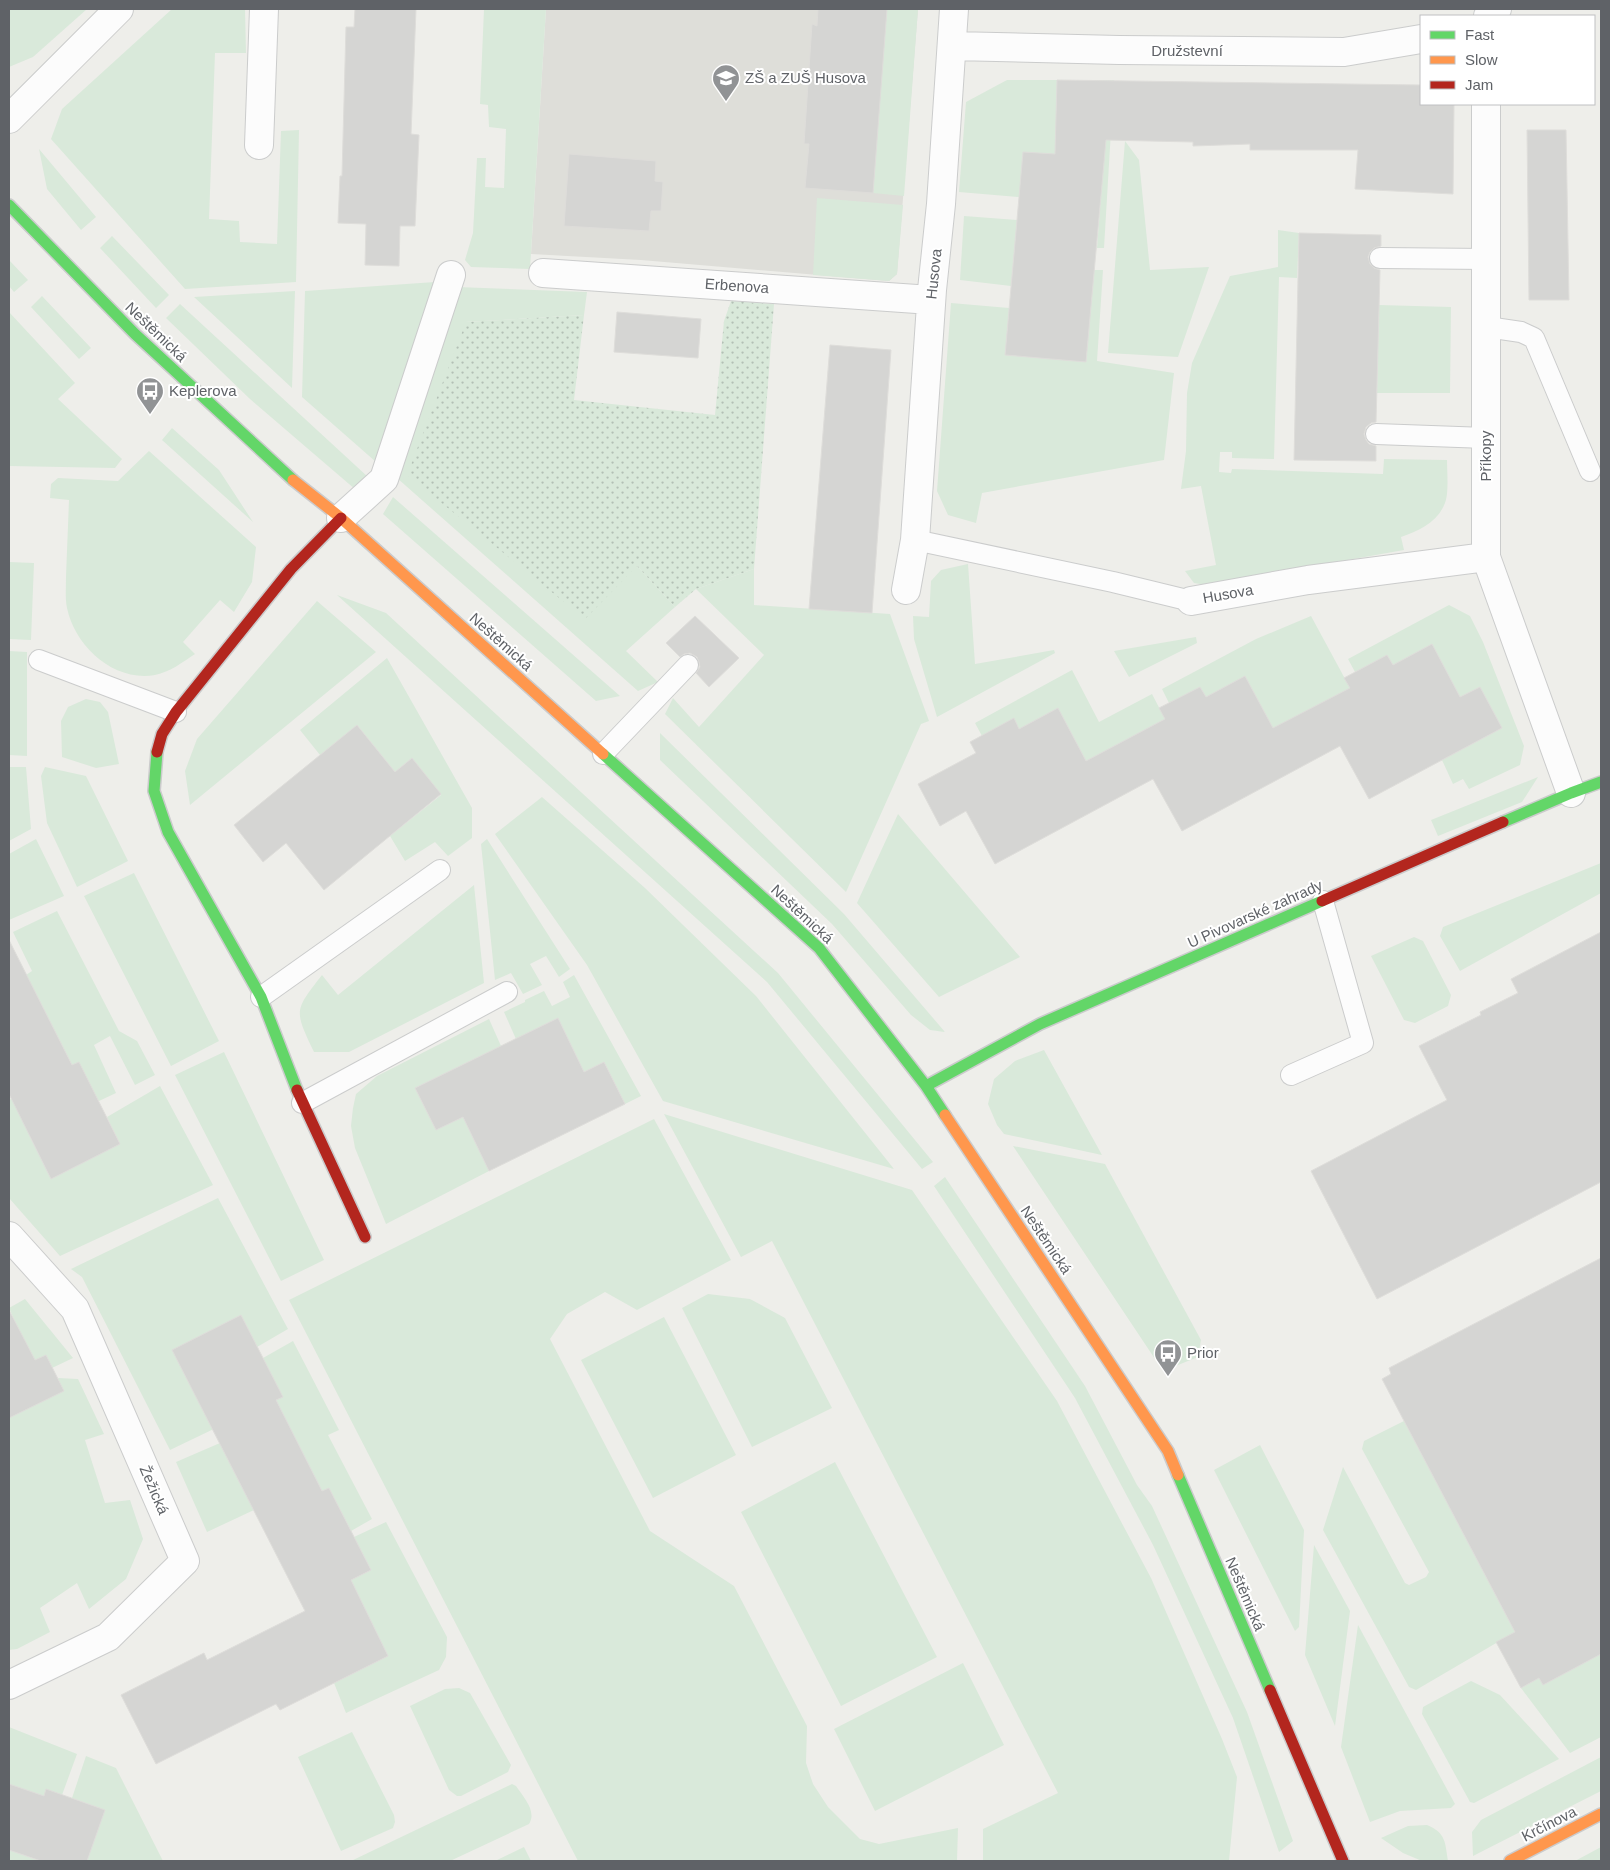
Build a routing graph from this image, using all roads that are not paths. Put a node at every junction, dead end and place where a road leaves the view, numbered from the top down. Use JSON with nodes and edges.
{"nodes":[{"id":1,"x":119,"y":9,"type":"edge"},
{"id":2,"x":264,"y":9,"type":"edge"},
{"id":3,"x":954,"y":9,"type":"edge"},
{"id":4,"x":1420,"y":39,"type":"edge"},
{"id":5,"x":953,"y":46,"type":"junction"},
{"id":6,"x":1486,"y":105,"type":"edge"},
{"id":7,"x":9,"y":119,"type":"edge"},
{"id":8,"x":259,"y":145,"type":"dead end"},
{"id":9,"x":9,"y":205,"type":"edge"},
{"id":10,"x":1380,"y":258,"type":"dead end"},
{"id":11,"x":1487,"y":259,"type":"junction"},
{"id":12,"x":542,"y":273,"type":"dead end"},
{"id":13,"x":451,"y":275,"type":"dead end"},
{"id":14,"x":931,"y":300,"type":"junction"},
{"id":15,"x":1487,"y":327,"type":"junction"},
{"id":16,"x":1376,"y":434,"type":"dead end"},
{"id":17,"x":1486,"y":438,"type":"junction"},
{"id":18,"x":1590,"y":471,"type":"dead end"},
{"id":19,"x":341,"y":518,"type":"junction"},
{"id":20,"x":915,"y":540,"type":"junction"},
{"id":21,"x":1486,"y":557,"type":"junction"},
{"id":22,"x":906,"y":590,"type":"dead end"},
{"id":23,"x":1190,"y":601,"type":"joint"},
{"id":24,"x":39,"y":660,"type":"dead end"},
{"id":25,"x":688,"y":665,"type":"dead end"},
{"id":26,"x":176,"y":712,"type":"junction"},
{"id":27,"x":603,"y":754,"type":"junction"},
{"id":28,"x":1601,"y":782,"type":"edge"},
{"id":29,"x":1571,"y":793,"type":"junction"},
{"id":30,"x":440,"y":870,"type":"dead end"},
{"id":31,"x":1323,"y":901,"type":"junction"},
{"id":32,"x":508,"y":992,"type":"dead end"},
{"id":33,"x":261,"y":998,"type":"junction"},
{"id":34,"x":1291,"y":1075,"type":"dead end"},
{"id":35,"x":926,"y":1086,"type":"junction"},
{"id":36,"x":302,"y":1103,"type":"junction"},
{"id":37,"x":9,"y":1236,"type":"edge"},
{"id":38,"x":365,"y":1237,"type":"dead end"},
{"id":39,"x":9,"y":1685,"type":"edge"},
{"id":40,"x":1601,"y":1814,"type":"edge"},
{"id":41,"x":1342,"y":1859,"type":"edge"},
{"id":42,"x":1354,"y":1861,"type":"edge"},
{"id":43,"x":1510,"y":1861,"type":"edge"}],
"edges":[{"from":1,"to":7,"type":"street"},
{"from":2,"to":8,"type":"street"},
{"from":3,"to":5,"type":"street","name":"Husova"},
{"from":4,"to":5,"type":"street","name":"Družstevní"},
{"from":5,"to":14,"type":"street","name":"Husova"},
{"from":6,"to":11,"type":"street","name":"Příkopy"},
{"from":9,"to":19,"type":"street","name":"Neštěmická"},
{"from":10,"to":11,"type":"lane"},
{"from":11,"to":15,"type":"street","name":"Příkopy"},
{"from":12,"to":14,"type":"street","name":"Erbenova"},
{"from":13,"to":19,"type":"street"},
{"from":14,"to":20,"type":"street","name":"Husova"},
{"from":15,"to":17,"type":"street","name":"Příkopy"},
{"from":15,"to":18,"type":"lane"},
{"from":16,"to":17,"type":"lane"},
{"from":17,"to":21,"type":"street","name":"Příkopy"},
{"from":19,"to":26,"type":"street"},
{"from":19,"to":27,"type":"street","name":"Neštěmická"},
{"from":20,"to":22,"type":"street","name":"Husova"},
{"from":20,"to":23,"type":"lane","name":"Husova"},
{"from":21,"to":23,"type":"street","name":"Husova"},
{"from":21,"to":29,"type":"street","name":"Příkopy"},
{"from":24,"to":26,"type":"lane"},
{"from":25,"to":27,"type":"lane"},
{"from":26,"to":33,"type":"street"},
{"from":27,"to":35,"type":"street","name":"Neštěmická"},
{"from":28,"to":29,"type":"street","name":"U Pivovarské zahrady"},
{"from":29,"to":31,"type":"street","name":"U Pivovarské zahrady"},
{"from":30,"to":33,"type":"lane"},
{"from":31,"to":34,"type":"lane"},
{"from":31,"to":35,"type":"street","name":"U Pivovarské zahrady"},
{"from":32,"to":36,"type":"lane"},
{"from":33,"to":36,"type":"street"},
{"from":35,"to":41,"type":"street","name":"Neštěmická"},
{"from":36,"to":38,"type":"street"},
{"from":37,"to":39,"type":"street","name":"Žežická"},
{"from":40,"to":43,"type":"street","name":"Krčínova"},
{"from":41,"to":42,"type":"street"}]}
